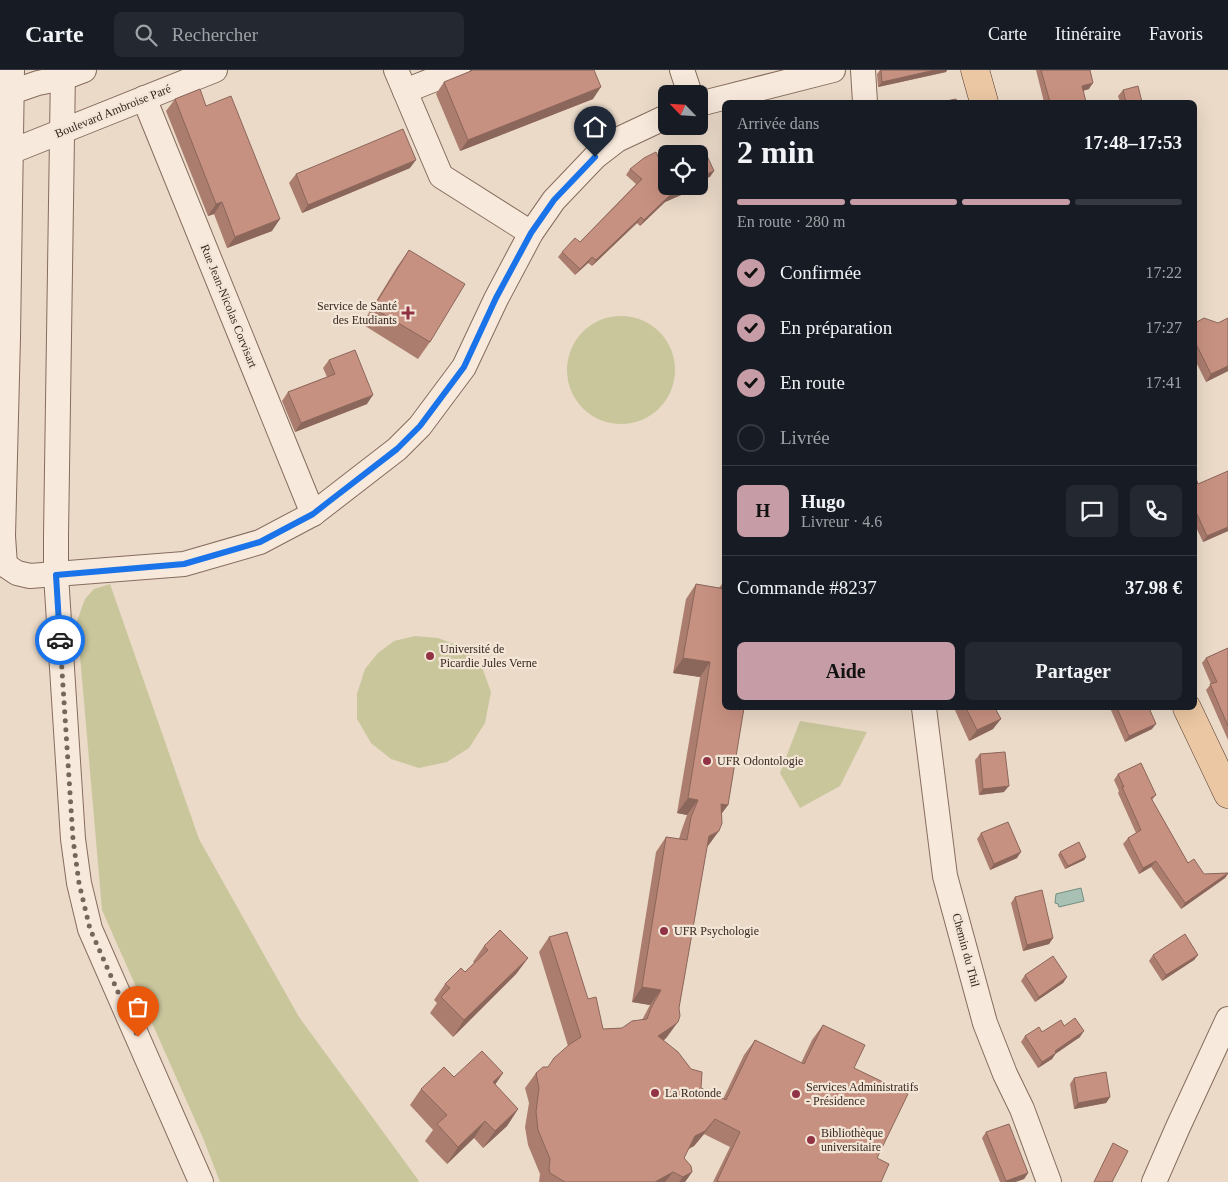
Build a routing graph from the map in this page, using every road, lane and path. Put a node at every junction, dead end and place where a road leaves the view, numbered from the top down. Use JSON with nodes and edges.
{"nodes":[{"id":1,"x":215,"y":70,"type":"edge"},
{"id":2,"x":458,"y":70,"type":"edge"},
{"id":3,"x":682,"y":70,"type":"edge"},
{"id":4,"x":833,"y":70,"type":"edge"},
{"id":5,"x":863,"y":70,"type":"edge"},
{"id":6,"x":975,"y":70,"type":"edge"},
{"id":7,"x":70,"y":73,"type":"edge"},
{"id":8,"x":400,"y":81,"type":"edge"},
{"id":9,"x":687,"y":85,"type":"edge"},
{"id":10,"x":7,"y":86,"type":"edge"},
{"id":11,"x":144,"y":98,"type":"junction"},
{"id":12,"x":866,"y":100,"type":"edge"},
{"id":13,"x":983,"y":100,"type":"edge"},
{"id":14,"x":708,"y":102,"type":"edge"},
{"id":15,"x":658,"y":121,"type":"edge"},
{"id":16,"x":62,"y":131,"type":"junction"},
{"id":17,"x":5,"y":152,"type":"edge"},
{"id":18,"x":531,"y":233,"type":"junction"},
{"id":19,"x":313,"y":514,"type":"junction"},
{"id":20,"x":2,"y":564,"type":"edge"},
{"id":21,"x":56,"y":575,"type":"junction"},
{"id":22,"x":924,"y":710,"type":"edge"},
{"id":23,"x":1189,"y":710,"type":"edge"},
{"id":24,"x":1228,"y":794,"type":"edge"},
{"id":25,"x":1228,"y":1020,"type":"edge"},
{"id":26,"x":1228,"y":1051,"type":"edge"},
{"id":27,"x":1191,"y":1099,"type":"junction"},
{"id":28,"x":201,"y":1182,"type":"edge"},
{"id":29,"x":1049,"y":1182,"type":"edge"},
{"id":30,"x":1154,"y":1182,"type":"edge"}],
"edges":[{"from":1,"to":11,"type":"street","name":"Boulevard Ambroise Paré"},
{"from":2,"to":8,"type":"street"},
{"from":3,"to":9,"type":"street"},
{"from":4,"to":14,"type":"street"},
{"from":5,"to":12,"type":"street"},
{"from":6,"to":13,"type":"main road"},
{"from":7,"to":10,"type":"street"},
{"from":7,"to":16,"type":"street"},
{"from":8,"to":18,"type":"street"},
{"from":10,"to":17,"type":"street"},
{"from":11,"to":16,"type":"street","name":"Boulevard Ambroise Paré"},
{"from":11,"to":19,"type":"street","name":"Rue Jean-Nicolas Corvisart"},
{"from":15,"to":18,"type":"street"},
{"from":16,"to":17,"type":"street","name":"Boulevard Ambroise Paré"},
{"from":16,"to":21,"type":"street"},
{"from":17,"to":20,"type":"street"},
{"from":18,"to":19,"type":"street"},
{"from":19,"to":21,"type":"street"},
{"from":20,"to":21,"type":"street"},
{"from":21,"to":28,"type":"street"},
{"from":22,"to":29,"type":"street","name":"Chemin du Thil"},
{"from":23,"to":24,"type":"main road"},
{"from":25,"to":27,"type":"street"},
{"from":26,"to":27,"type":"street"},
{"from":27,"to":30,"type":"street"}]}
